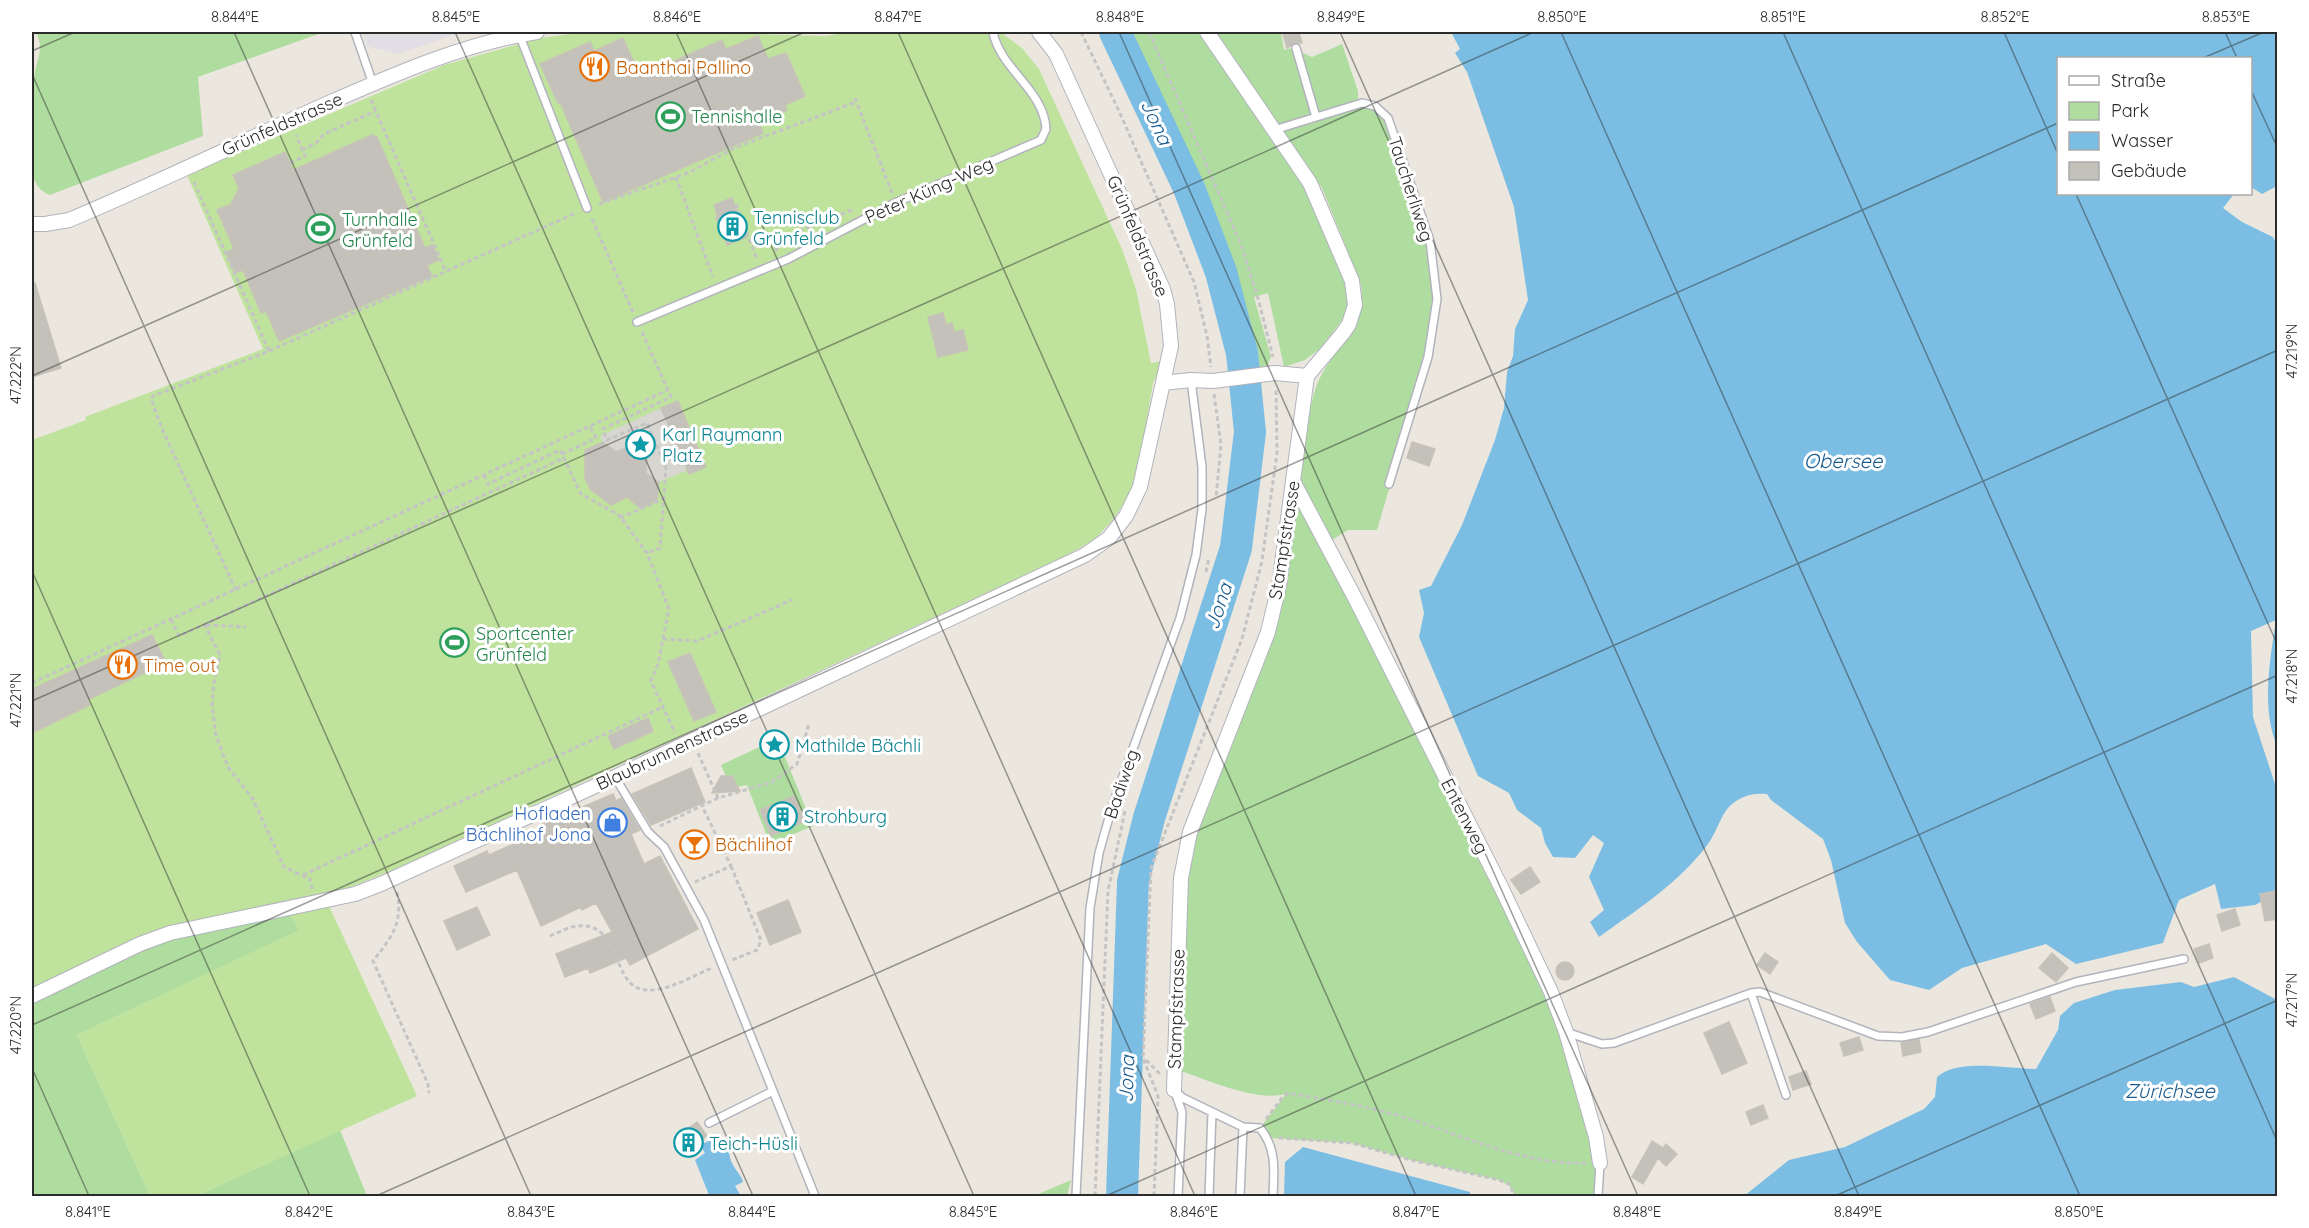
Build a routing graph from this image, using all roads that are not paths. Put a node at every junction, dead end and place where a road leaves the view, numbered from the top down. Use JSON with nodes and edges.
{"nodes":[{"id":1,"x":355,"y":32,"type":"edge"},
{"id":2,"x":537,"y":32,"type":"edge"},
{"id":3,"x":993,"y":32,"type":"edge"},
{"id":4,"x":1039,"y":32,"type":"edge"},
{"id":5,"x":1207,"y":32,"type":"edge"},
{"id":6,"x":519,"y":34,"type":"junction"},
{"id":7,"x":1296,"y":48,"type":"dead end"},
{"id":8,"x":369,"y":85,"type":"junction"},
{"id":9,"x":1316,"y":117,"type":"junction"},
{"id":10,"x":1274,"y":130,"type":"junction"},
{"id":11,"x":587,"y":208,"type":"road end"},
{"id":12,"x":32,"y":224,"type":"edge"},
{"id":13,"x":637,"y":322,"type":"road end"},
{"id":14,"x":1307,"y":376,"type":"junction"},
{"id":15,"x":1191,"y":380,"type":"junction"},
{"id":16,"x":1163,"y":383,"type":"junction"},
{"id":17,"x":1294,"y":483,"type":"junction"},
{"id":18,"x":1389,"y":484,"type":"dead end"},
{"id":19,"x":615,"y":777,"type":"junction"},
{"id":20,"x":2184,"y":958,"type":"dead end"},
{"id":21,"x":1751,"y":993,"type":"junction"},
{"id":22,"x":32,"y":996,"type":"edge"},
{"id":23,"x":1566,"y":1032,"type":"junction"},
{"id":24,"x":1174,"y":1090,"type":"junction"},
{"id":25,"x":773,"y":1091,"type":"junction"},
{"id":26,"x":1786,"y":1095,"type":"dead end"},
{"id":27,"x":1212,"y":1112,"type":"junction"},
{"id":28,"x":709,"y":1123,"type":"dead end"},
{"id":29,"x":1243,"y":1127,"type":"junction"},
{"id":30,"x":1600,"y":1163,"type":"joint"},
{"id":31,"x":815,"y":1197,"type":"edge"},
{"id":32,"x":1076,"y":1197,"type":"edge"},
{"id":33,"x":1178,"y":1197,"type":"edge"},
{"id":34,"x":1209,"y":1197,"type":"edge"},
{"id":35,"x":1240,"y":1197,"type":"edge"},
{"id":36,"x":1273,"y":1197,"type":"edge"},
{"id":37,"x":1598,"y":1197,"type":"edge"}],
"edges":[{"from":1,"to":8,"type":"lane"},
{"from":2,"to":6,"type":"street","name":"Grünfeldstrasse"},
{"from":3,"to":13,"type":"lane","name":"Peter Küng-Weg"},
{"from":4,"to":16,"type":"street","name":"Grünfeldstrasse"},
{"from":5,"to":10,"type":"street"},
{"from":6,"to":8,"type":"street","name":"Grünfeldstrasse"},
{"from":6,"to":11,"type":"lane"},
{"from":7,"to":9,"type":"lane"},
{"from":8,"to":12,"type":"street","name":"Grünfeldstrasse"},
{"from":9,"to":10,"type":"lane","name":"Taucherliweg"},
{"from":9,"to":18,"type":"lane","name":"Taucherliweg"},
{"from":10,"to":14,"type":"street"},
{"from":14,"to":15,"type":"street"},
{"from":14,"to":17,"type":"street","name":"Stampfstrasse"},
{"from":15,"to":16,"type":"street"},
{"from":15,"to":32,"type":"lane","name":"Badiweg"},
{"from":16,"to":19,"type":"street","name":"Blaubrunnenstrasse"},
{"from":17,"to":23,"type":"street","name":"Entenweg"},
{"from":17,"to":24,"type":"street","name":"Stampfstrasse"},
{"from":19,"to":22,"type":"street","name":"Blaubrunnenstrasse"},
{"from":19,"to":25,"type":"lane"},
{"from":20,"to":21,"type":"lane"},
{"from":21,"to":23,"type":"lane"},
{"from":21,"to":26,"type":"lane"},
{"from":23,"to":30,"type":"street","name":"Entenweg"},
{"from":24,"to":27,"type":"lane"},
{"from":24,"to":33,"type":"lane"},
{"from":25,"to":28,"type":"lane"},
{"from":25,"to":31,"type":"lane"},
{"from":27,"to":29,"type":"lane"},
{"from":27,"to":34,"type":"lane"},
{"from":29,"to":35,"type":"lane"},
{"from":29,"to":36,"type":"lane"},
{"from":30,"to":37,"type":"lane"}]}
